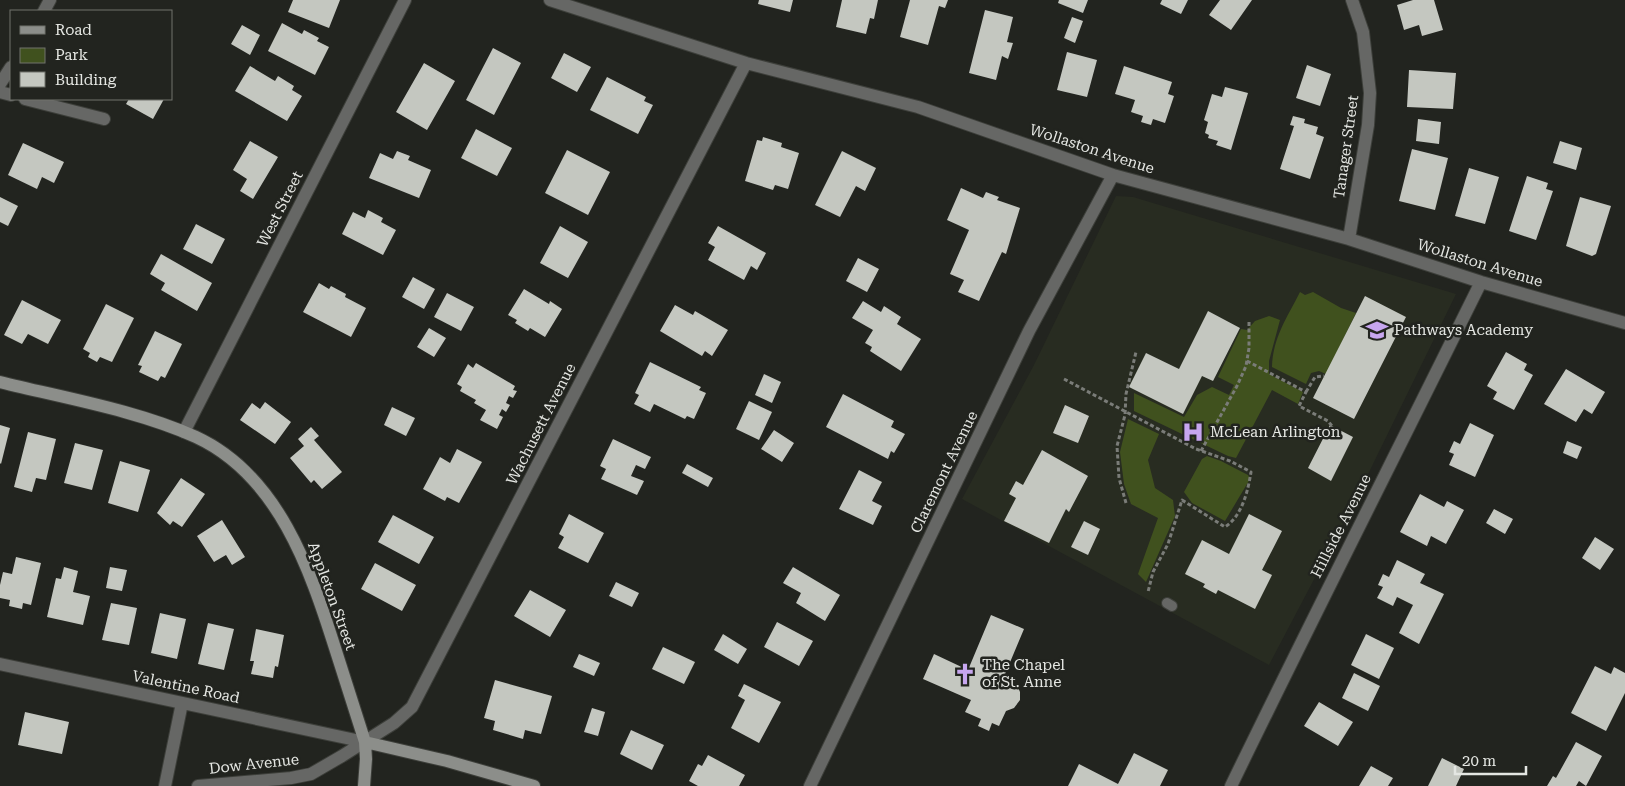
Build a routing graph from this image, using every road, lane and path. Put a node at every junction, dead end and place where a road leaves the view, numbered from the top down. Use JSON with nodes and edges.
{"nodes":[{"id":1,"x":405,"y":0,"type":"edge"},
{"id":2,"x":550,"y":0,"type":"edge"},
{"id":3,"x":1352,"y":0,"type":"edge"},
{"id":4,"x":746,"y":63,"type":"junction"},
{"id":5,"x":10,"y":69,"type":"edge"},
{"id":6,"x":0,"y":84,"type":"edge"},
{"id":7,"x":29,"y":100,"type":"edge"},
{"id":8,"x":104,"y":119,"type":"dead end"},
{"id":9,"x":1113,"y":175,"type":"junction"},
{"id":10,"x":1349,"y":239,"type":"junction"},
{"id":11,"x":1481,"y":282,"type":"junction"},
{"id":12,"x":1250,"y":320,"type":"dead end"},
{"id":13,"x":1625,"y":323,"type":"edge"},
{"id":14,"x":1136,"y":352,"type":"dead end"},
{"id":15,"x":1247,"y":361,"type":"junction"},
{"id":16,"x":1324,"y":376,"type":"dead end"},
{"id":17,"x":1064,"y":379,"type":"dead end"},
{"id":18,"x":0,"y":382,"type":"edge"},
{"id":19,"x":1306,"y":392,"type":"junction"},
{"id":20,"x":1126,"y":411,"type":"junction"},
{"id":21,"x":1332,"y":426,"type":"dead end"},
{"id":22,"x":184,"y":432,"type":"junction"},
{"id":23,"x":1201,"y":451,"type":"junction"},
{"id":24,"x":1126,"y":504,"type":"dead end"},
{"id":25,"x":1148,"y":592,"type":"dead end"},
{"id":26,"x":0,"y":664,"type":"edge"},
{"id":27,"x":182,"y":703,"type":"junction"},
{"id":28,"x":365,"y":742,"type":"junction"},
{"id":29,"x":165,"y":786,"type":"edge"},
{"id":30,"x":198,"y":786,"type":"edge"},
{"id":31,"x":364,"y":786,"type":"edge"},
{"id":32,"x":534,"y":786,"type":"edge"},
{"id":33,"x":810,"y":786,"type":"edge"},
{"id":34,"x":1231,"y":786,"type":"edge"}],
"edges":[{"from":1,"to":22,"type":"street","name":"West Street"},
{"from":2,"to":4,"type":"street","name":"Wollaston Avenue"},
{"from":3,"to":10,"type":"street","name":"Tanager Street"},
{"from":4,"to":9,"type":"street","name":"Wollaston Avenue"},
{"from":4,"to":28,"type":"street","name":"Wachusett Avenue"},
{"from":5,"to":6,"type":"street"},
{"from":7,"to":8,"type":"street"},
{"from":9,"to":10,"type":"street","name":"Wollaston Avenue"},
{"from":9,"to":33,"type":"street","name":"Claremont Avenue"},
{"from":10,"to":11,"type":"street","name":"Wollaston Avenue"},
{"from":11,"to":13,"type":"street","name":"Wollaston Avenue"},
{"from":11,"to":34,"type":"street","name":"Hillside Avenue"},
{"from":12,"to":15,"type":"path"},
{"from":14,"to":20,"type":"path"},
{"from":15,"to":19,"type":"path"},
{"from":15,"to":23,"type":"path"},
{"from":16,"to":19,"type":"path"},
{"from":17,"to":20,"type":"path"},
{"from":18,"to":22,"type":"street","name":"Appleton Street"},
{"from":19,"to":21,"type":"path"},
{"from":20,"to":23,"type":"path"},
{"from":20,"to":24,"type":"path"},
{"from":22,"to":28,"type":"street","name":"Appleton Street"},
{"from":23,"to":25,"type":"path"},
{"from":26,"to":27,"type":"street","name":"Valentine Road"},
{"from":27,"to":28,"type":"street","name":"Valentine Road"},
{"from":27,"to":29,"type":"street"},
{"from":28,"to":30,"type":"street","name":"Dow Avenue"},
{"from":28,"to":31,"type":"street"},
{"from":28,"to":32,"type":"street"}]}
